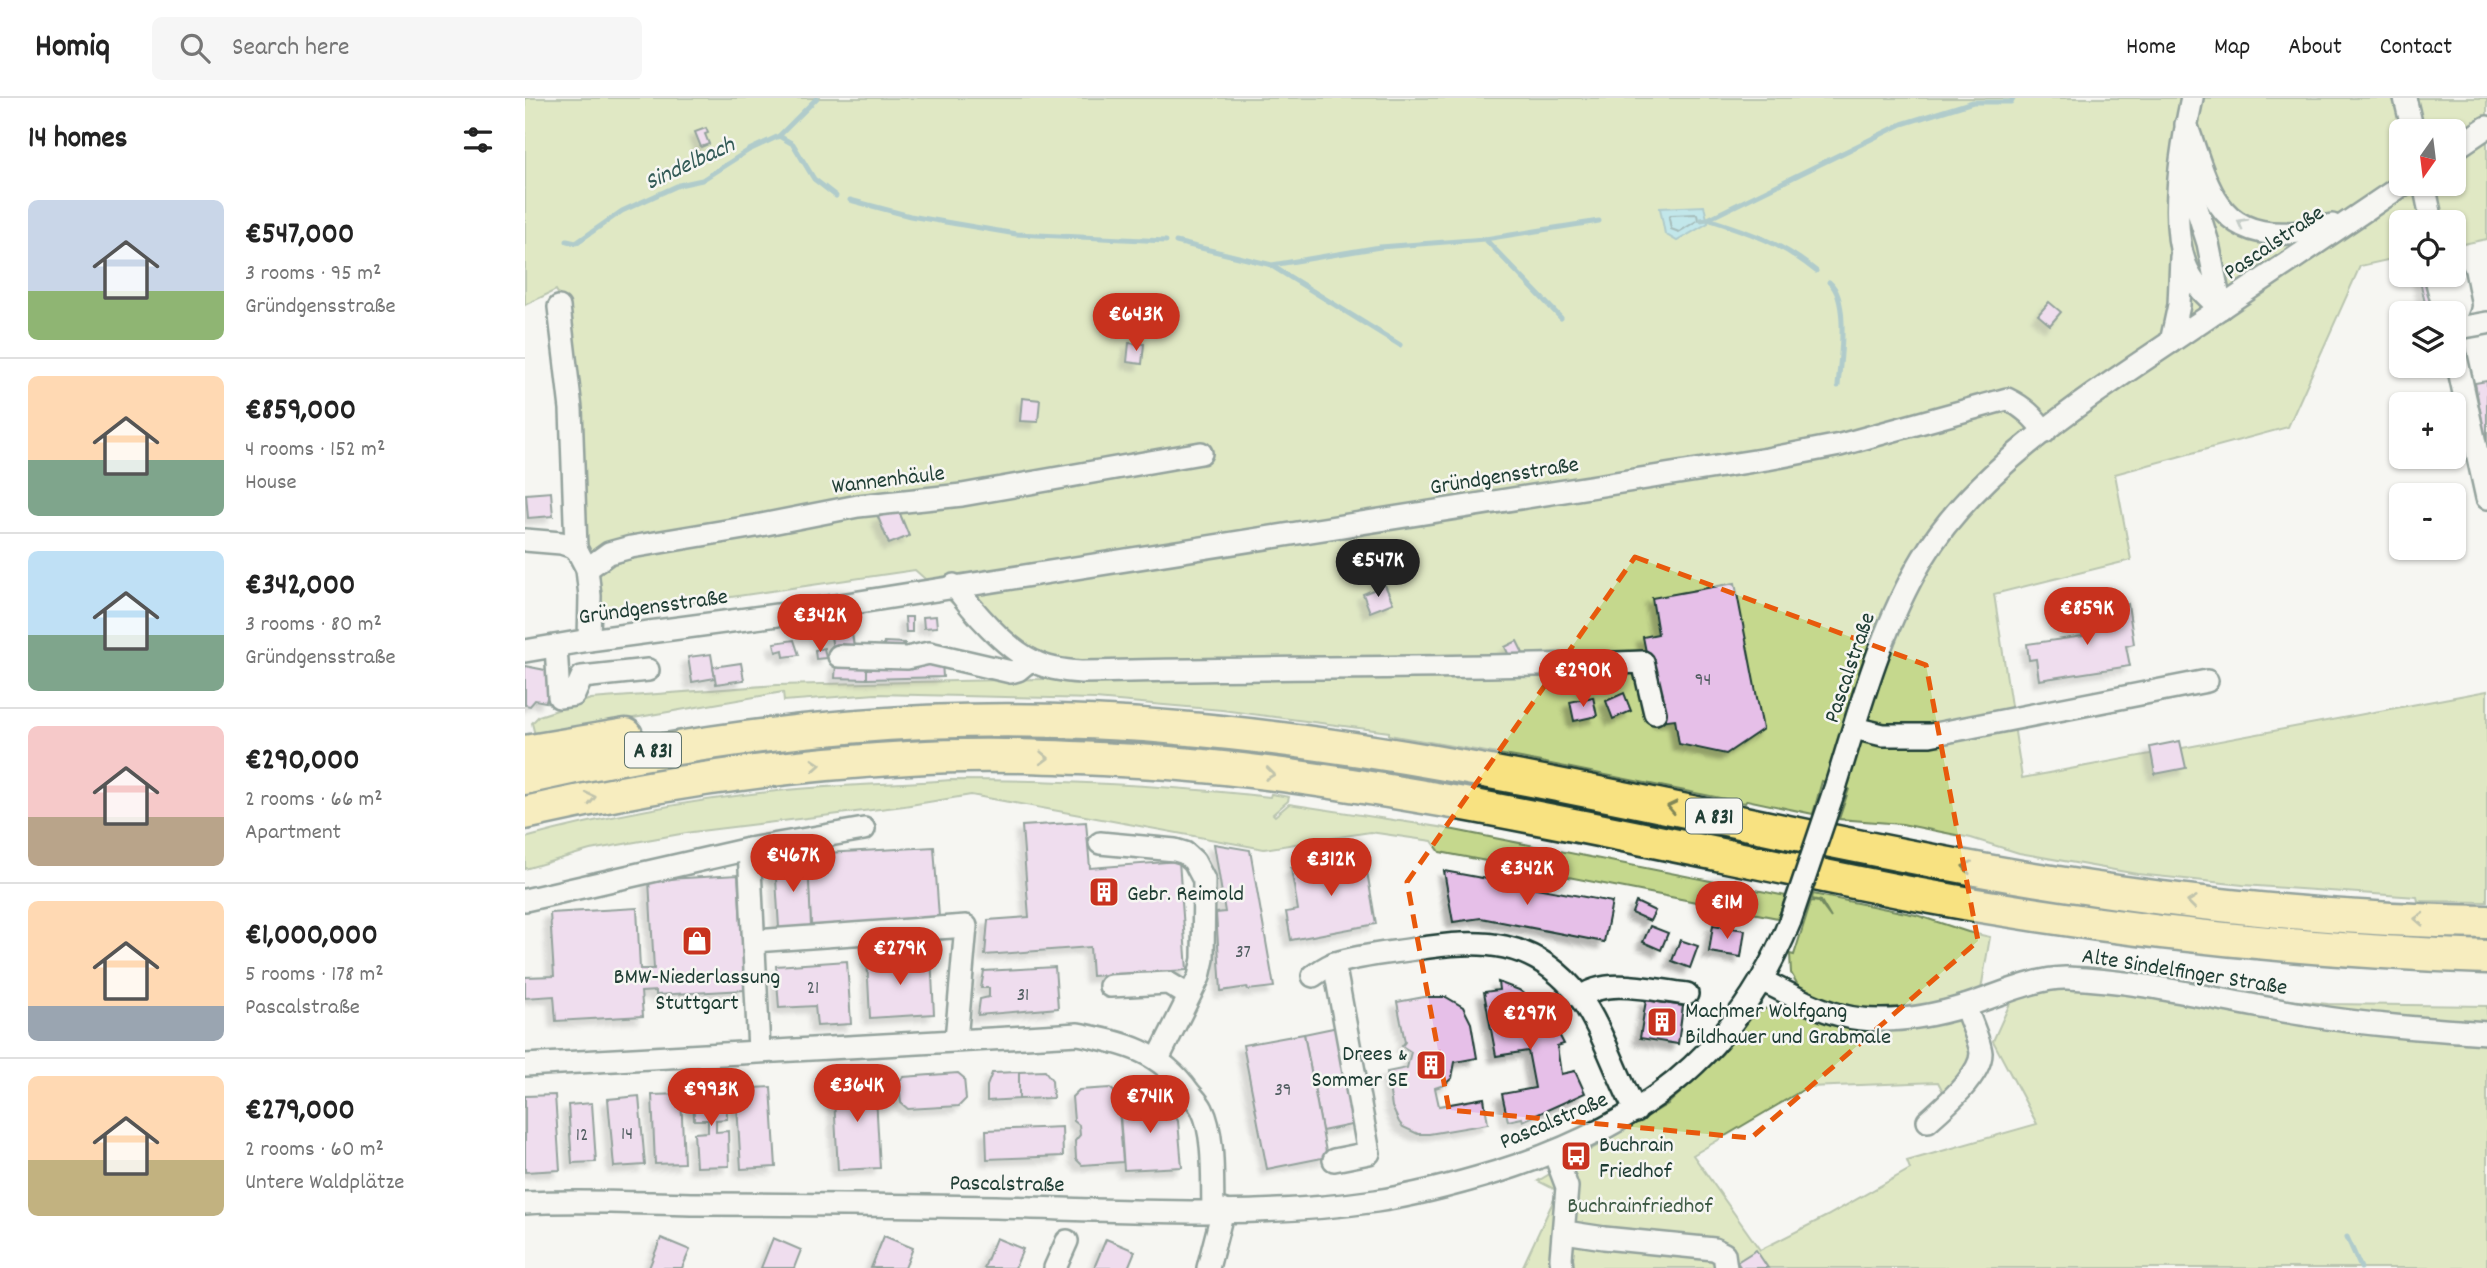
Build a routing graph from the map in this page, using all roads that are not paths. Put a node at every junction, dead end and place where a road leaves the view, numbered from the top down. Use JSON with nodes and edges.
{"nodes":[{"id":1,"x":2192,"y":98,"type":"edge"},
{"id":2,"x":2186,"y":124,"type":"junction"},
{"id":3,"x":2487,"y":127,"type":"edge"},
{"id":4,"x":2466,"y":141,"type":"edge"},
{"id":5,"x":2389,"y":194,"type":"edge"},
{"id":6,"x":2354,"y":218,"type":"junction"},
{"id":7,"x":2181,"y":253,"type":"junction"},
{"id":8,"x":559,"y":307,"type":"dead end"},
{"id":9,"x":2221,"y":308,"type":"junction"},
{"id":10,"x":2487,"y":323,"type":"edge"},
{"id":11,"x":2466,"y":327,"type":"edge"},
{"id":12,"x":2171,"y":342,"type":"junction"},
{"id":13,"x":2461,"y":378,"type":"edge"},
{"id":14,"x":2045,"y":432,"type":"junction"},
{"id":15,"x":1201,"y":453,"type":"dead end"},
{"id":16,"x":2487,"y":498,"type":"edge"},
{"id":17,"x":525,"y":540,"type":"edge"},
{"id":18,"x":576,"y":548,"type":"junction"},
{"id":19,"x":587,"y":569,"type":"junction"},
{"id":20,"x":954,"y":585,"type":"junction"},
{"id":21,"x":589,"y":640,"type":"junction"},
{"id":22,"x":556,"y":646,"type":"junction"},
{"id":23,"x":525,"y":651,"type":"edge"},
{"id":24,"x":839,"y":656,"type":"dead end"},
{"id":25,"x":1030,"y":660,"type":"junction"},
{"id":26,"x":648,"y":670,"type":"dead end"},
{"id":27,"x":2207,"y":681,"type":"dead end"},
{"id":28,"x":1655,"y":713,"type":"dead end"},
{"id":29,"x":1854,"y":728,"type":"junction"},
{"id":30,"x":783,"y":732,"type":"junction"},
{"id":31,"x":525,"y":752,"type":"edge"},
{"id":32,"x":525,"y":778,"type":"edge"},
{"id":33,"x":525,"y":814,"type":"edge"},
{"id":34,"x":864,"y":829,"type":"dead end"},
{"id":35,"x":1100,"y":843,"type":"dead end"},
{"id":36,"x":749,"y":849,"type":"junction"},
{"id":37,"x":525,"y":900,"type":"edge"},
{"id":38,"x":2487,"y":922,"type":"edge"},
{"id":39,"x":754,"y":941,"type":"junction"},
{"id":40,"x":2487,"y":957,"type":"edge"},
{"id":41,"x":1334,"y":963,"type":"junction"},
{"id":42,"x":1313,"y":976,"type":"dead end"},
{"id":43,"x":1762,"y":981,"type":"junction"},
{"id":44,"x":1110,"y":986,"type":"dead end"},
{"id":45,"x":1188,"y":995,"type":"junction"},
{"id":46,"x":1687,"y":995,"type":"dead end"},
{"id":47,"x":1580,"y":998,"type":"junction"},
{"id":48,"x":1965,"y":1006,"type":"junction"},
{"id":49,"x":2487,"y":1033,"type":"edge"},
{"id":50,"x":956,"y":1040,"type":"junction"},
{"id":51,"x":759,"y":1050,"type":"junction"},
{"id":52,"x":1158,"y":1059,"type":"junction"},
{"id":53,"x":525,"y":1065,"type":"edge"},
{"id":54,"x":1636,"y":1111,"type":"junction"},
{"id":55,"x":1929,"y":1121,"type":"dead end"},
{"id":56,"x":1554,"y":1152,"type":"junction"},
{"id":57,"x":1334,"y":1160,"type":"dead end"},
{"id":58,"x":525,"y":1203,"type":"edge"},
{"id":59,"x":1218,"y":1210,"type":"junction"},
{"id":60,"x":1565,"y":1232,"type":"junction"},
{"id":61,"x":1067,"y":1241,"type":"dead end"},
{"id":62,"x":1055,"y":1268,"type":"edge"},
{"id":63,"x":1208,"y":1268,"type":"edge"},
{"id":64,"x":1562,"y":1268,"type":"edge"},
{"id":65,"x":1726,"y":1268,"type":"edge"}],
"edges":[{"from":1,"to":2,"type":"street","name":"Pascalstraße"},
{"from":6,"to":2,"type":"street","name":"Pascalstraße","one_way":true},
{"from":2,"to":7,"type":"street","name":"Pascalstraße"},
{"from":2,"to":9,"type":"street","name":"Pascalstraße"},
{"from":3,"to":4,"type":"street"},
{"from":5,"to":6,"type":"street","name":"Pascalstraße"},
{"from":6,"to":9,"type":"street","name":"Pascalstraße"},
{"from":7,"to":9,"type":"street","name":"Pascalstraße"},
{"from":7,"to":12,"type":"street","name":"Pascalstraße"},
{"from":8,"to":18,"type":"street"},
{"from":9,"to":12,"type":"street","name":"Pascalstraße"},
{"from":10,"to":11,"type":"street"},
{"from":12,"to":14,"type":"street","name":"Pascalstraße"},
{"from":13,"to":16,"type":"street"},
{"from":14,"to":20,"type":"street","name":"Gründgensstraße"},
{"from":14,"to":29,"type":"street","name":"Pascalstraße"},
{"from":15,"to":19,"type":"street","name":"Wannenhäule"},
{"from":17,"to":18,"type":"street"},
{"from":18,"to":19,"type":"street"},
{"from":19,"to":21,"type":"street"},
{"from":20,"to":21,"type":"street","name":"Gründgensstraße"},
{"from":20,"to":25,"type":"street"},
{"from":21,"to":22,"type":"street","name":"Gründgensstraße"},
{"from":22,"to":23,"type":"street","name":"Gründgensstraße"},
{"from":22,"to":26,"type":"street"},
{"from":24,"to":25,"type":"street"},
{"from":25,"to":28,"type":"street"},
{"from":27,"to":29,"type":"street"},
{"from":29,"to":43,"type":"street","name":"Pascalstraße","bridge":true},
{"from":30,"to":31,"type":"highway"},
{"from":30,"to":32,"type":"highway","number":"A 831"},
{"from":38,"to":30,"type":"highway","number":"A 831","one_way":true},
{"from":33,"to":40,"type":"highway","number":"A 831","one_way":true},
{"from":34,"to":36,"type":"street"},
{"from":35,"to":45,"type":"street"},
{"from":36,"to":37,"type":"street"},
{"from":36,"to":39,"type":"street"},
{"from":39,"to":50,"type":"street"},
{"from":39,"to":51,"type":"street"},
{"from":41,"to":42,"type":"street"},
{"from":41,"to":47,"type":"street"},
{"from":41,"to":57,"type":"street"},
{"from":43,"to":48,"type":"street","name":"Alte Sindelfinger Straße"},
{"from":43,"to":54,"type":"street","name":"Pascalstraße"},
{"from":44,"to":45,"type":"street"},
{"from":45,"to":52,"type":"street"},
{"from":46,"to":47,"type":"street"},
{"from":47,"to":54,"type":"street"},
{"from":48,"to":49,"type":"street","name":"Alte Sindelfinger Straße"},
{"from":48,"to":55,"type":"street"},
{"from":50,"to":51,"type":"street"},
{"from":50,"to":52,"type":"street"},
{"from":51,"to":53,"type":"street"},
{"from":52,"to":59,"type":"street"},
{"from":54,"to":56,"type":"street","name":"Pascalstraße"},
{"from":56,"to":59,"type":"street","name":"Pascalstraße"},
{"from":56,"to":60,"type":"street"},
{"from":58,"to":59,"type":"street","name":"Pascalstraße"},
{"from":59,"to":63,"type":"street"},
{"from":60,"to":64,"type":"street"},
{"from":60,"to":65,"type":"street"},
{"from":61,"to":62,"type":"street"}]}
